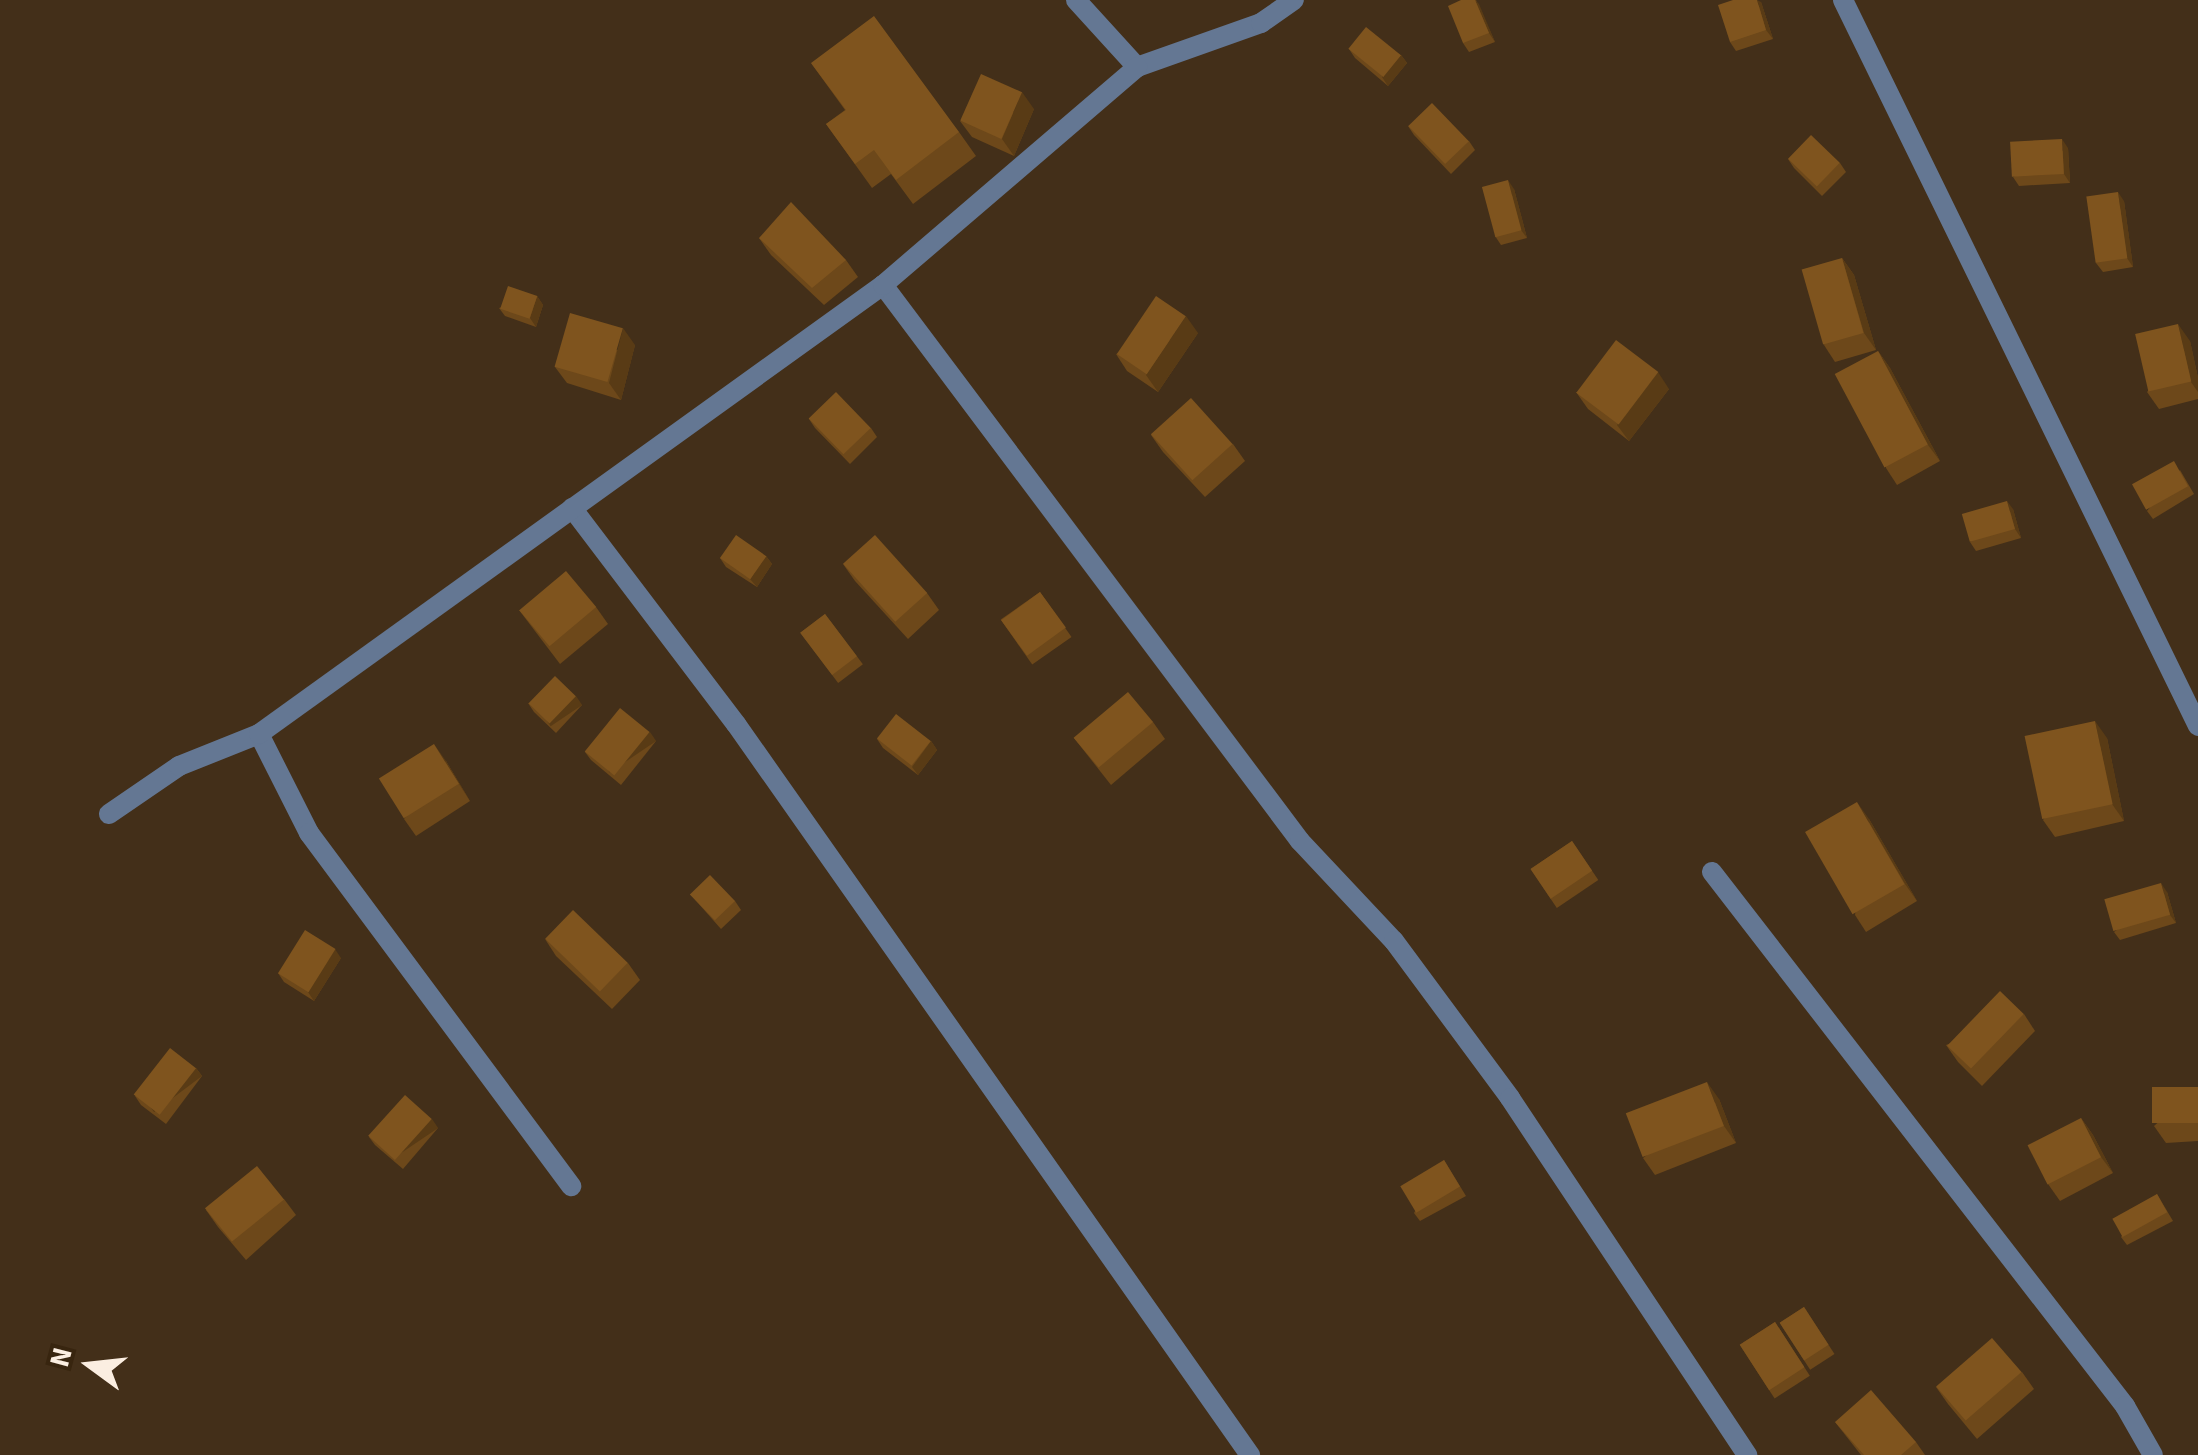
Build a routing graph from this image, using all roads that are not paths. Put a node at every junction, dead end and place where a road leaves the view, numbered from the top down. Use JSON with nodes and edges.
{"nodes":[{"id":1,"x":1076,"y":0,"type":"edge"},
{"id":2,"x":1294,"y":0,"type":"edge"},
{"id":3,"x":1843,"y":0,"type":"edge"},
{"id":4,"x":1137,"y":67,"type":"junction"},
{"id":5,"x":883,"y":284,"type":"junction"},
{"id":6,"x":572,"y":508,"type":"junction"},
{"id":7,"x":2198,"y":726,"type":"edge"},
{"id":8,"x":259,"y":734,"type":"junction"},
{"id":9,"x":108,"y":814,"type":"dead end"},
{"id":10,"x":1712,"y":872,"type":"dead end"},
{"id":11,"x":571,"y":1186,"type":"dead end"},
{"id":12,"x":1250,"y":1455,"type":"edge"},
{"id":13,"x":1747,"y":1455,"type":"edge"},
{"id":14,"x":2153,"y":1455,"type":"edge"}],
"edges":[{"from":1,"to":4,"type":"street"},
{"from":2,"to":4,"type":"street"},
{"from":3,"to":7,"type":"street"},
{"from":4,"to":5,"type":"street"},
{"from":5,"to":6,"type":"street"},
{"from":5,"to":13,"type":"street"},
{"from":6,"to":8,"type":"street"},
{"from":6,"to":12,"type":"street"},
{"from":8,"to":9,"type":"street"},
{"from":8,"to":11,"type":"street"},
{"from":10,"to":14,"type":"street"}]}
